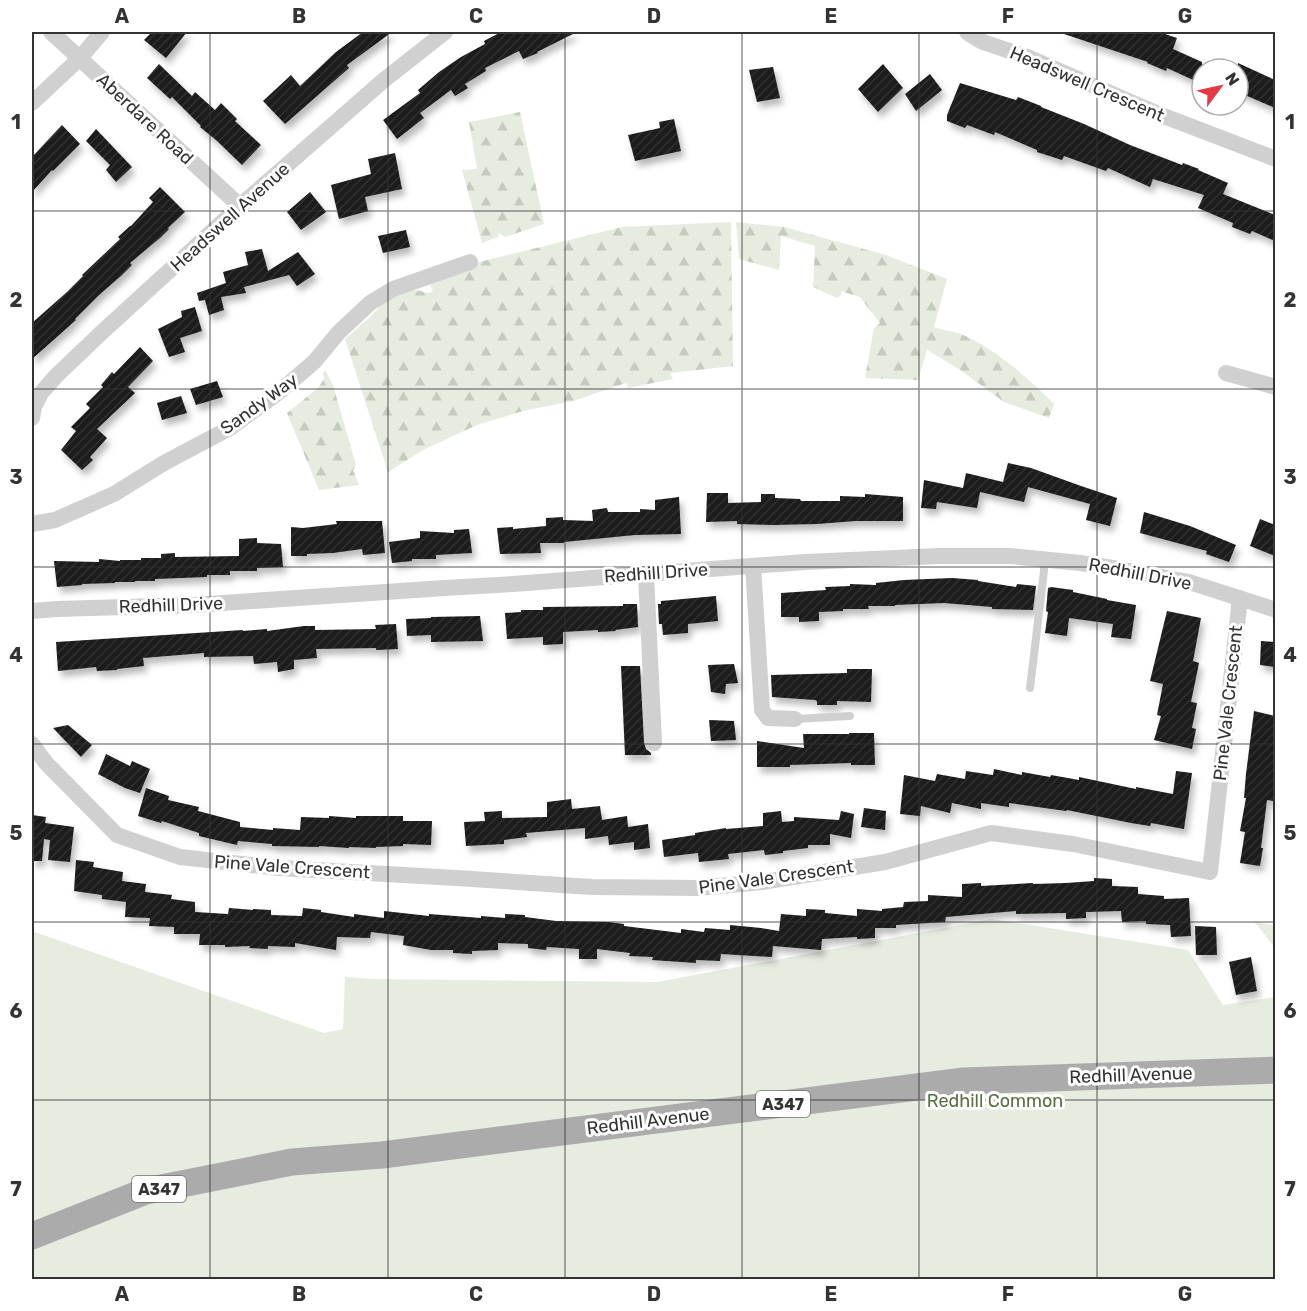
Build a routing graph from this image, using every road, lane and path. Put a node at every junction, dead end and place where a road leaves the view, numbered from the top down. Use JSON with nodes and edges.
{"nodes":[{"id":1,"x":51,"y":32,"type":"edge"},
{"id":2,"x":102,"y":32,"type":"edge"},
{"id":3,"x":446,"y":32,"type":"edge"},
{"id":4,"x":967,"y":32,"type":"edge"},
{"id":5,"x":80,"y":58,"type":"junction"},
{"id":6,"x":32,"y":103,"type":"edge"},
{"id":7,"x":1275,"y":159,"type":"edge"},
{"id":8,"x":240,"y":206,"type":"junction"},
{"id":9,"x":470,"y":262,"type":"dead end"},
{"id":10,"x":1226,"y":373,"type":"dead end"},
{"id":11,"x":1275,"y":387,"type":"edge"},
{"id":12,"x":32,"y":418,"type":"edge"},
{"id":13,"x":32,"y":524,"type":"edge"},
{"id":14,"x":1044,"y":559,"type":"junction"},
{"id":15,"x":753,"y":566,"type":"junction"},
{"id":16,"x":646,"y":574,"type":"junction"},
{"id":17,"x":1240,"y":598,"type":"junction"},
{"id":18,"x":1275,"y":610,"type":"edge"},
{"id":19,"x":32,"y":611,"type":"edge"},
{"id":20,"x":1030,"y":688,"type":"dead end"},
{"id":21,"x":850,"y":716,"type":"dead end"},
{"id":22,"x":795,"y":719,"type":"joint"},
{"id":23,"x":654,"y":743,"type":"dead end"},
{"id":24,"x":32,"y":744,"type":"edge"},
{"id":25,"x":1275,"y":1070,"type":"edge"},
{"id":26,"x":32,"y":1236,"type":"edge"}],
"edges":[{"from":1,"to":5,"type":"street","name":"Aberdare Road"},
{"from":2,"to":5,"type":"street"},
{"from":3,"to":8,"type":"street","name":"Headswell Avenue"},
{"from":4,"to":7,"type":"street","name":"Headswell Crescent"},
{"from":5,"to":6,"type":"street"},
{"from":5,"to":8,"type":"street","name":"Aberdare Road"},
{"from":8,"to":12,"type":"street","name":"Headswell Avenue"},
{"from":9,"to":13,"type":"street","name":"Sandy Way"},
{"from":10,"to":11,"type":"street"},
{"from":14,"to":15,"type":"street","name":"Redhill Drive"},
{"from":14,"to":17,"type":"street","name":"Redhill Drive"},
{"from":14,"to":20,"type":"lane"},
{"from":15,"to":16,"type":"street","name":"Redhill Drive"},
{"from":15,"to":22,"type":"street"},
{"from":16,"to":19,"type":"street","name":"Redhill Drive"},
{"from":16,"to":23,"type":"street"},
{"from":17,"to":18,"type":"street","name":"Redhill Drive"},
{"from":17,"to":24,"type":"street","name":"Pine Vale Crescent"},
{"from":21,"to":22,"type":"lane"},
{"from":25,"to":26,"type":"main road","name":"Redhill Avenue","number":"A347"}]}
